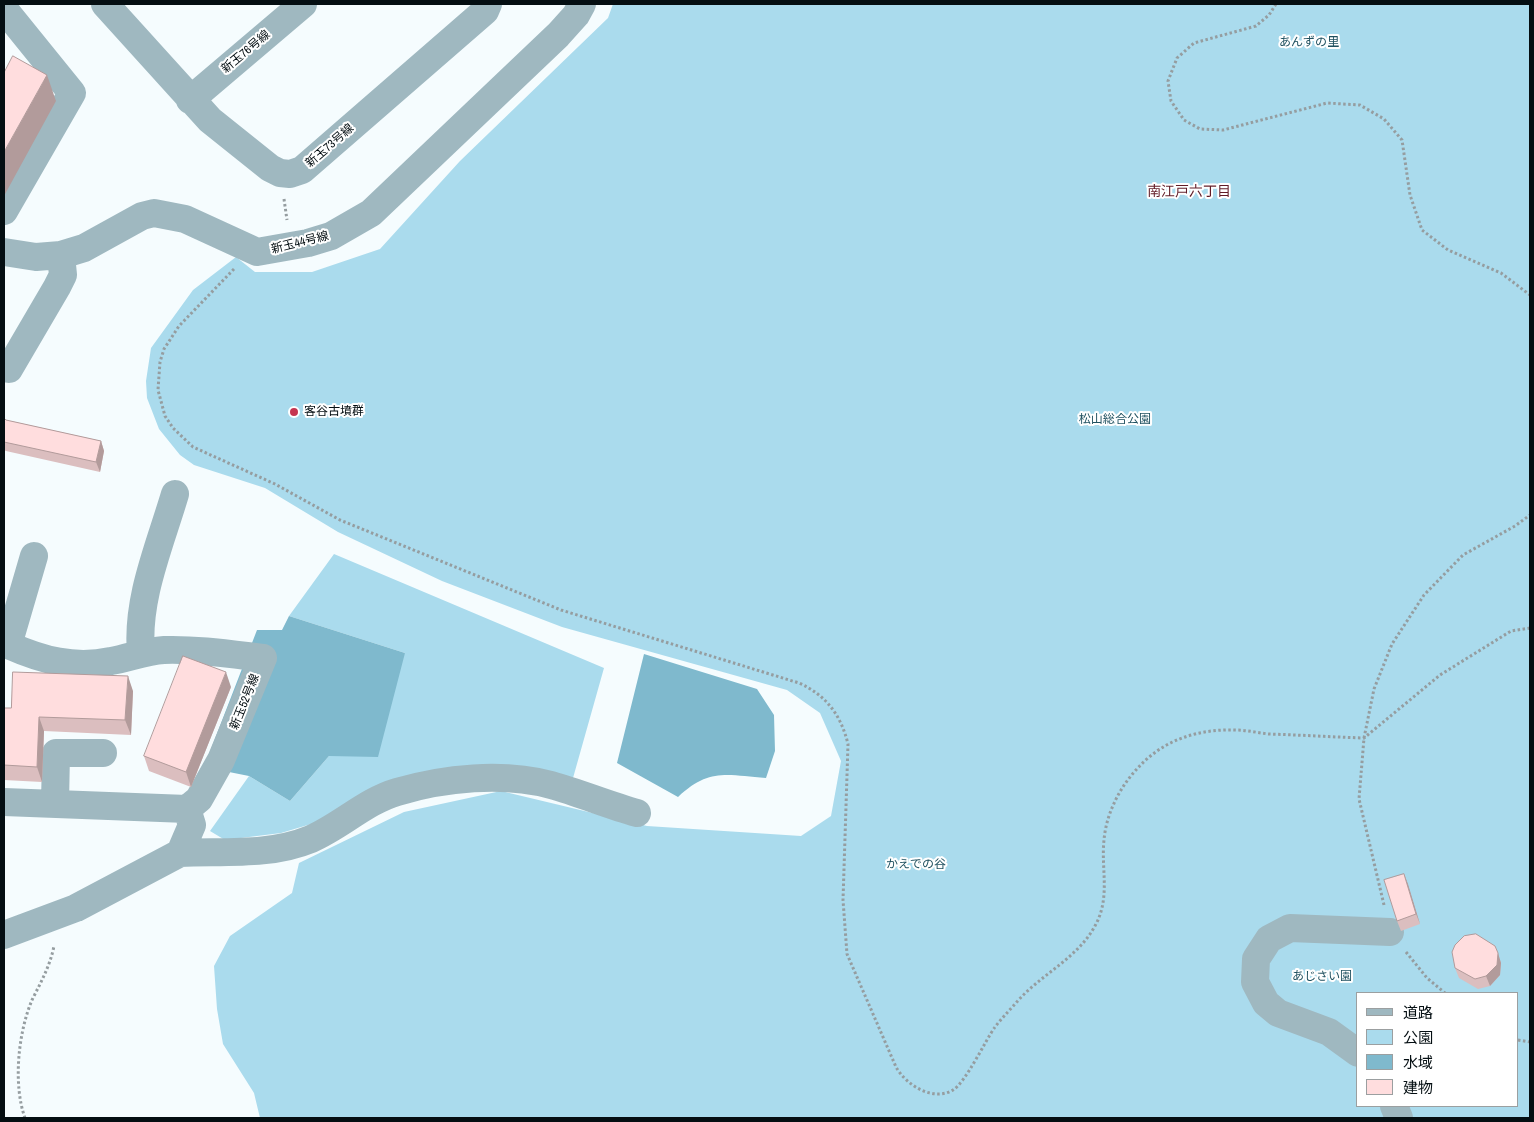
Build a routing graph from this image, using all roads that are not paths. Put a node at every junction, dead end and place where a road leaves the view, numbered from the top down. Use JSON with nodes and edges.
{"nodes":[{"id":1,"x":303,"y":4,"type":"edge"},
{"id":2,"x":488,"y":4,"type":"edge"},
{"id":3,"x":582,"y":4,"type":"edge"},
{"id":4,"x":110,"y":5,"type":"edge"},
{"id":5,"x":4,"y":9,"type":"edge"},
{"id":6,"x":190,"y":100,"type":"junction"},
{"id":7,"x":4,"y":211,"type":"edge"},
{"id":8,"x":4,"y":252,"type":"edge"},
{"id":9,"x":62,"y":255,"type":"junction"},
{"id":10,"x":4,"y":366,"type":"edge"},
{"id":11,"x":175,"y":494,"type":"dead end"},
{"id":12,"x":34,"y":556,"type":"dead end"},
{"id":13,"x":5,"y":649,"type":"edge"},
{"id":14,"x":141,"y":653,"type":"junction"},
{"id":15,"x":103,"y":753,"type":"dead end"},
{"id":16,"x":4,"y":802,"type":"edge"},
{"id":17,"x":55,"y":804,"type":"junction"},
{"id":18,"x":187,"y":809,"type":"junction"},
{"id":19,"x":637,"y":813,"type":"dead end"},
{"id":20,"x":180,"y":853,"type":"junction"},
{"id":21,"x":1390,"y":932,"type":"road end"},
{"id":22,"x":4,"y":935,"type":"edge"},
{"id":23,"x":1356,"y":1052,"type":"edge"}],
"edges":[{"from":1,"to":6,"type":"street","name":"新玉76号線"},
{"from":2,"to":6,"type":"street","name":"新玉73号線"},
{"from":3,"to":9,"type":"street","name":"新玉44号線"},
{"from":4,"to":6,"type":"street"},
{"from":5,"to":7,"type":"street"},
{"from":8,"to":9,"type":"street","name":"新玉44号線"},
{"from":9,"to":10,"type":"street"},
{"from":11,"to":14,"type":"street"},
{"from":12,"to":13,"type":"street"},
{"from":13,"to":14,"type":"street","name":"新玉52号線"},
{"from":14,"to":18,"type":"street","name":"新玉52号線"},
{"from":15,"to":17,"type":"street"},
{"from":16,"to":17,"type":"street"},
{"from":17,"to":18,"type":"street"},
{"from":18,"to":20,"type":"street"},
{"from":19,"to":20,"type":"street"},
{"from":20,"to":22,"type":"street"},
{"from":21,"to":23,"type":"street"}]}
